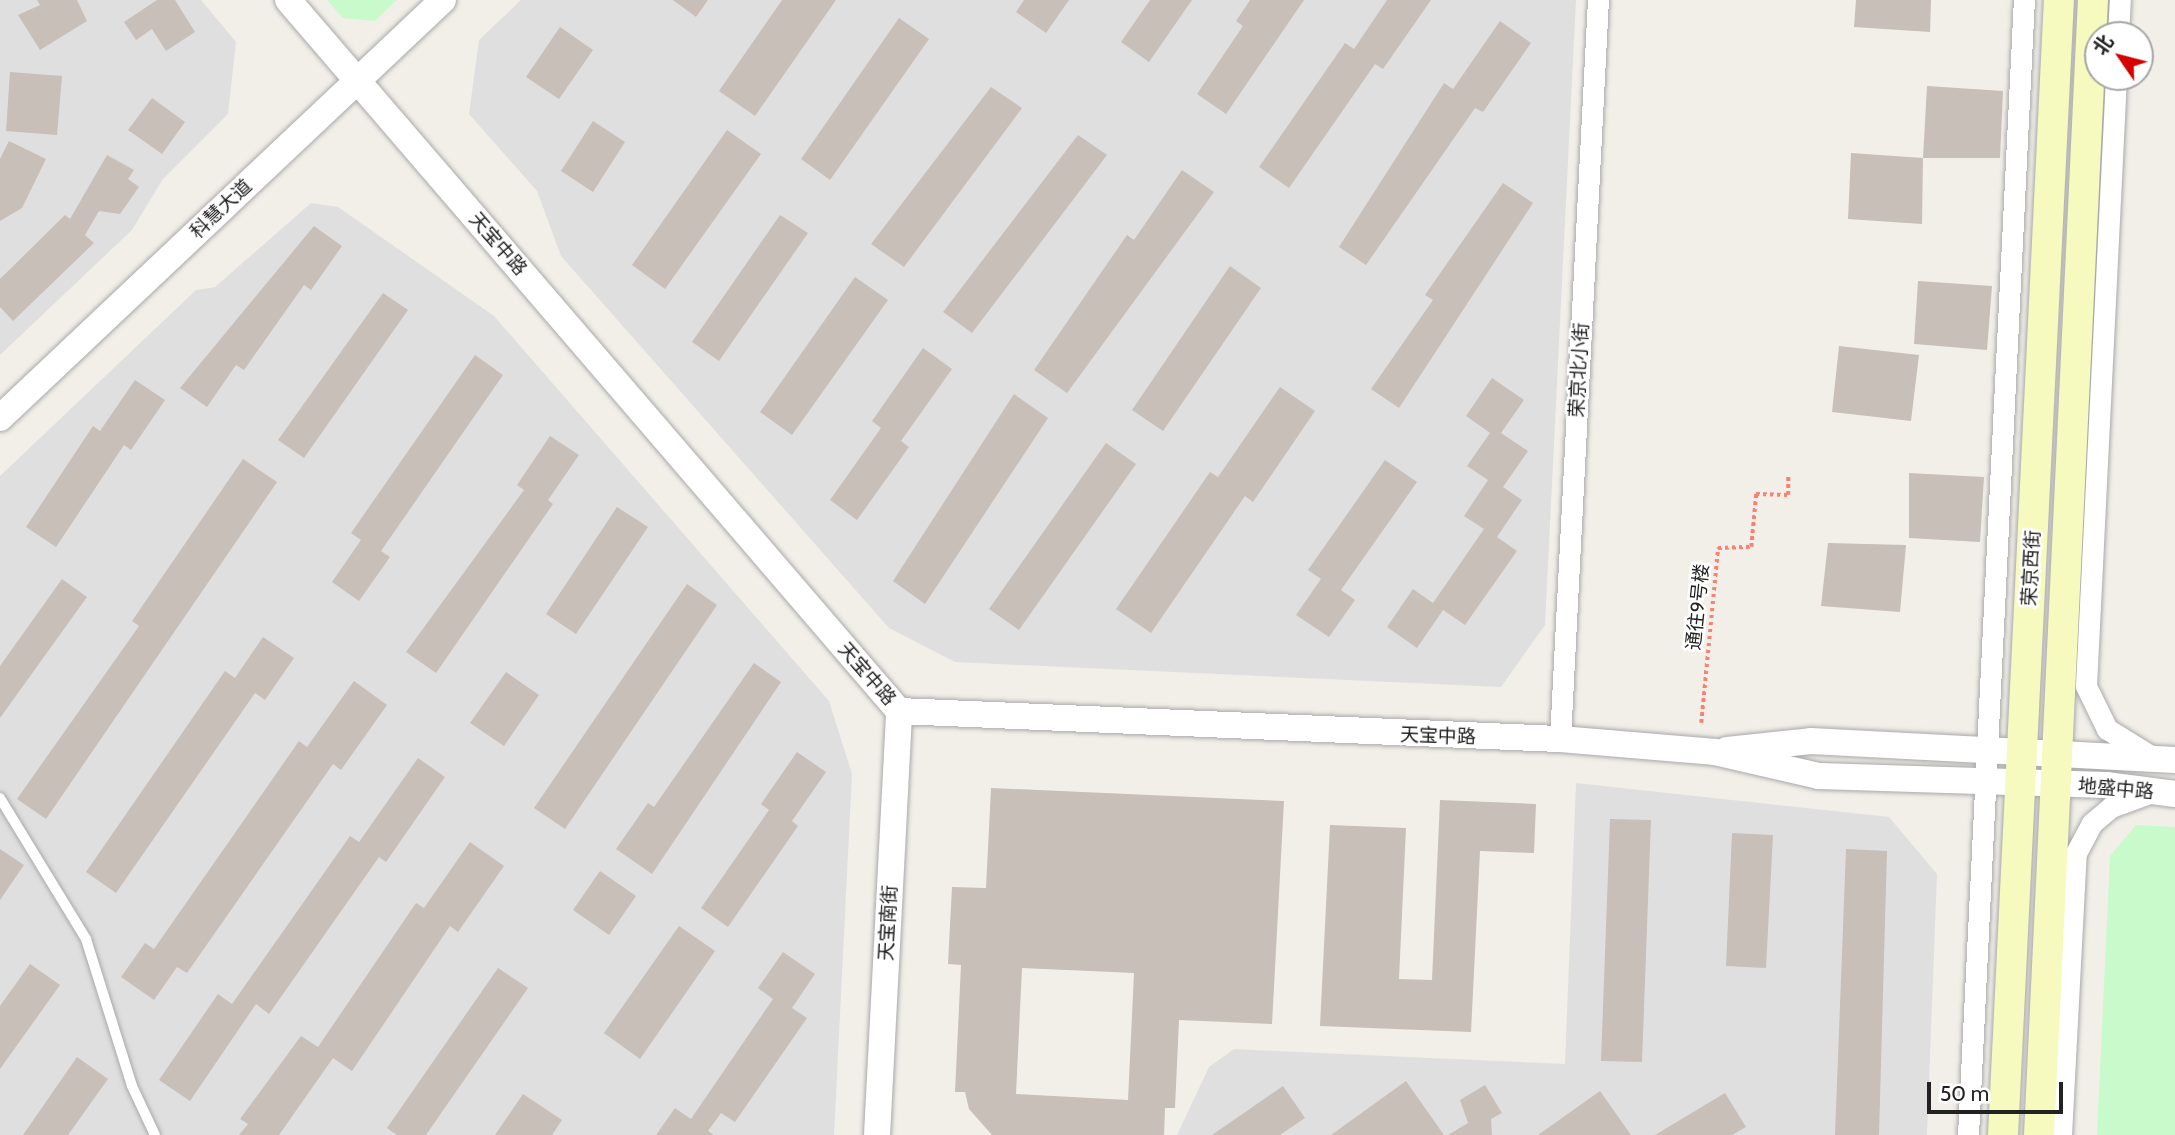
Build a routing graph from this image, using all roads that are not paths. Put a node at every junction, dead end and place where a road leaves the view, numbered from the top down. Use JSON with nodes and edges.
{"nodes":[{"id":1,"x":288,"y":0,"type":"edge"},
{"id":2,"x":443,"y":0,"type":"edge"},
{"id":3,"x":1598,"y":0,"type":"edge"},
{"id":4,"x":2024,"y":0,"type":"edge"},
{"id":5,"x":2059,"y":0,"type":"edge"},
{"id":6,"x":2093,"y":0,"type":"edge"},
{"id":7,"x":2120,"y":0,"type":"edge"},
{"id":8,"x":2119,"y":21,"type":"edge"},
{"id":9,"x":357,"y":81,"type":"junction"},
{"id":10,"x":2115,"y":91,"type":"edge"},
{"id":11,"x":0,"y":418,"type":"edge"},
{"id":12,"x":899,"y":711,"type":"junction"},
{"id":13,"x":1560,"y":739,"type":"junction"},
{"id":14,"x":1990,"y":750,"type":"junction"},
{"id":15,"x":1715,"y":752,"type":"junction"},
{"id":16,"x":2022,"y":752,"type":"junction"},
{"id":17,"x":2059,"y":753,"type":"junction"},
{"id":18,"x":2164,"y":759,"type":"edge"},
{"id":19,"x":1988,"y":783,"type":"junction"},
{"id":20,"x":2021,"y":784,"type":"junction"},
{"id":21,"x":2057,"y":785,"type":"junction"},
{"id":22,"x":2162,"y":793,"type":"edge"},
{"id":23,"x":0,"y":798,"type":"edge"},
{"id":24,"x":155,"y":1135,"type":"edge"},
{"id":25,"x":877,"y":1135,"type":"edge"},
{"id":26,"x":1968,"y":1135,"type":"edge"},
{"id":27,"x":2003,"y":1135,"type":"edge"},
{"id":28,"x":2039,"y":1135,"type":"edge"},
{"id":29,"x":2061,"y":1135,"type":"edge"}],
"edges":[{"from":1,"to":9,"type":"street"},
{"from":2,"to":9,"type":"street","name":"科慧大道"},
{"from":3,"to":13,"type":"street","name":"荣京北小街"},
{"from":4,"to":14,"type":"street"},
{"from":5,"to":16,"type":"main road","name":"荣京西街"},
{"from":6,"to":17,"type":"main road","name":"荣京西街"},
{"from":7,"to":8,"type":"street"},
{"from":9,"to":11,"type":"street","name":"科慧大道"},
{"from":9,"to":12,"type":"street","name":"天宝中路"},
{"from":10,"to":18,"type":"street"},
{"from":12,"to":13,"type":"street","name":"天宝中路"},
{"from":12,"to":25,"type":"street","name":"天宝南街"},
{"from":13,"to":15,"type":"street","name":"天宝中路"},
{"from":14,"to":15,"type":"street","name":"天宝中路"},
{"from":14,"to":16,"type":"street","name":"天宝中路"},
{"from":14,"to":19,"type":"street"},
{"from":15,"to":19,"type":"street","name":"天宝中路"},
{"from":16,"to":17,"type":"street","name":"地盛中路"},
{"from":16,"to":20,"type":"main road","name":"荣京西街"},
{"from":17,"to":18,"type":"street","name":"地盛中路"},
{"from":17,"to":21,"type":"main road","name":"荣京西街"},
{"from":19,"to":20,"type":"street","name":"天宝中路"},
{"from":19,"to":26,"type":"street"},
{"from":20,"to":21,"type":"street","name":"地盛中路"},
{"from":20,"to":27,"type":"main road","name":"荣京西街"},
{"from":21,"to":22,"type":"street","name":"地盛中路"},
{"from":21,"to":28,"type":"main road","name":"荣京西街"},
{"from":22,"to":29,"type":"street"},
{"from":23,"to":24,"type":"lane"}]}
